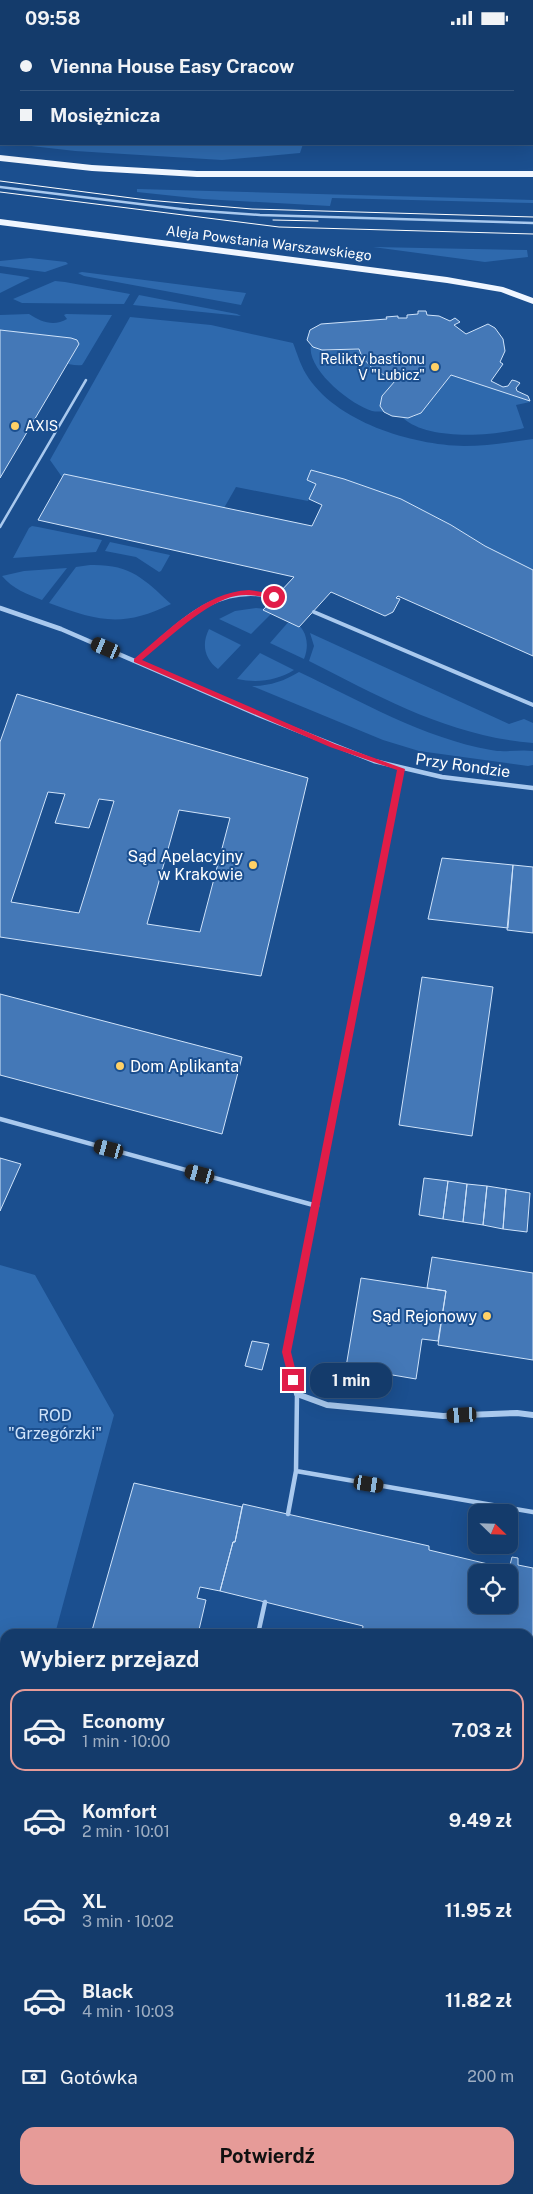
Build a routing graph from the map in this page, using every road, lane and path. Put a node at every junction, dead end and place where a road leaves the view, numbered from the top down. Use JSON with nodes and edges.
{"nodes":[{"id":1,"x":0,"y":158,"type":"edge"},
{"id":2,"x":533,"y":174,"type":"edge"},
{"id":3,"x":0,"y":187,"type":"edge"},
{"id":4,"x":0,"y":222,"type":"edge"},
{"id":5,"x":533,"y":223,"type":"edge"},
{"id":6,"x":533,"y":301,"type":"edge"},
{"id":7,"x":86,"y":380,"type":"dead end"},
{"id":8,"x":0,"y":527,"type":"edge"},
{"id":9,"x":274,"y":597,"type":"dead end"},
{"id":10,"x":0,"y":608,"type":"edge"},
{"id":11,"x":314,"y":612,"type":"dead end"},
{"id":12,"x":136,"y":661,"type":"junction"},
{"id":13,"x":533,"y":705,"type":"edge"},
{"id":14,"x":401,"y":769,"type":"junction"},
{"id":15,"x":533,"y":788,"type":"edge"},
{"id":16,"x":0,"y":1119,"type":"edge"},
{"id":17,"x":317,"y":1206,"type":"junction"},
{"id":18,"x":296,"y":1394,"type":"junction"},
{"id":19,"x":533,"y":1415,"type":"edge"},
{"id":20,"x":296,"y":1471,"type":"junction"},
{"id":21,"x":533,"y":1512,"type":"edge"},
{"id":22,"x":288,"y":1514,"type":"dead end"},
{"id":23,"x":265,"y":1602,"type":"dead end"},
{"id":24,"x":259,"y":1629,"type":"edge"}],
"edges":[{"from":1,"to":2,"type":"main road"},
{"from":3,"to":5,"type":"lane"},
{"from":4,"to":6,"type":"main road","name":"Aleja Powstania Warszawskiego"},
{"from":7,"to":8,"type":"lane"},
{"from":9,"to":12,"type":"lane"},
{"from":10,"to":12,"type":"street","name":"Przy Rondzie"},
{"from":11,"to":13,"type":"lane"},
{"from":12,"to":14,"type":"street","name":"Przy Rondzie"},
{"from":14,"to":15,"type":"street","name":"Przy Rondzie"},
{"from":14,"to":17,"type":"street"},
{"from":16,"to":17,"type":"street"},
{"from":17,"to":18,"type":"street"},
{"from":18,"to":19,"type":"street"},
{"from":18,"to":20,"type":"lane"},
{"from":20,"to":21,"type":"lane"},
{"from":20,"to":22,"type":"lane"},
{"from":23,"to":24,"type":"lane"}]}
